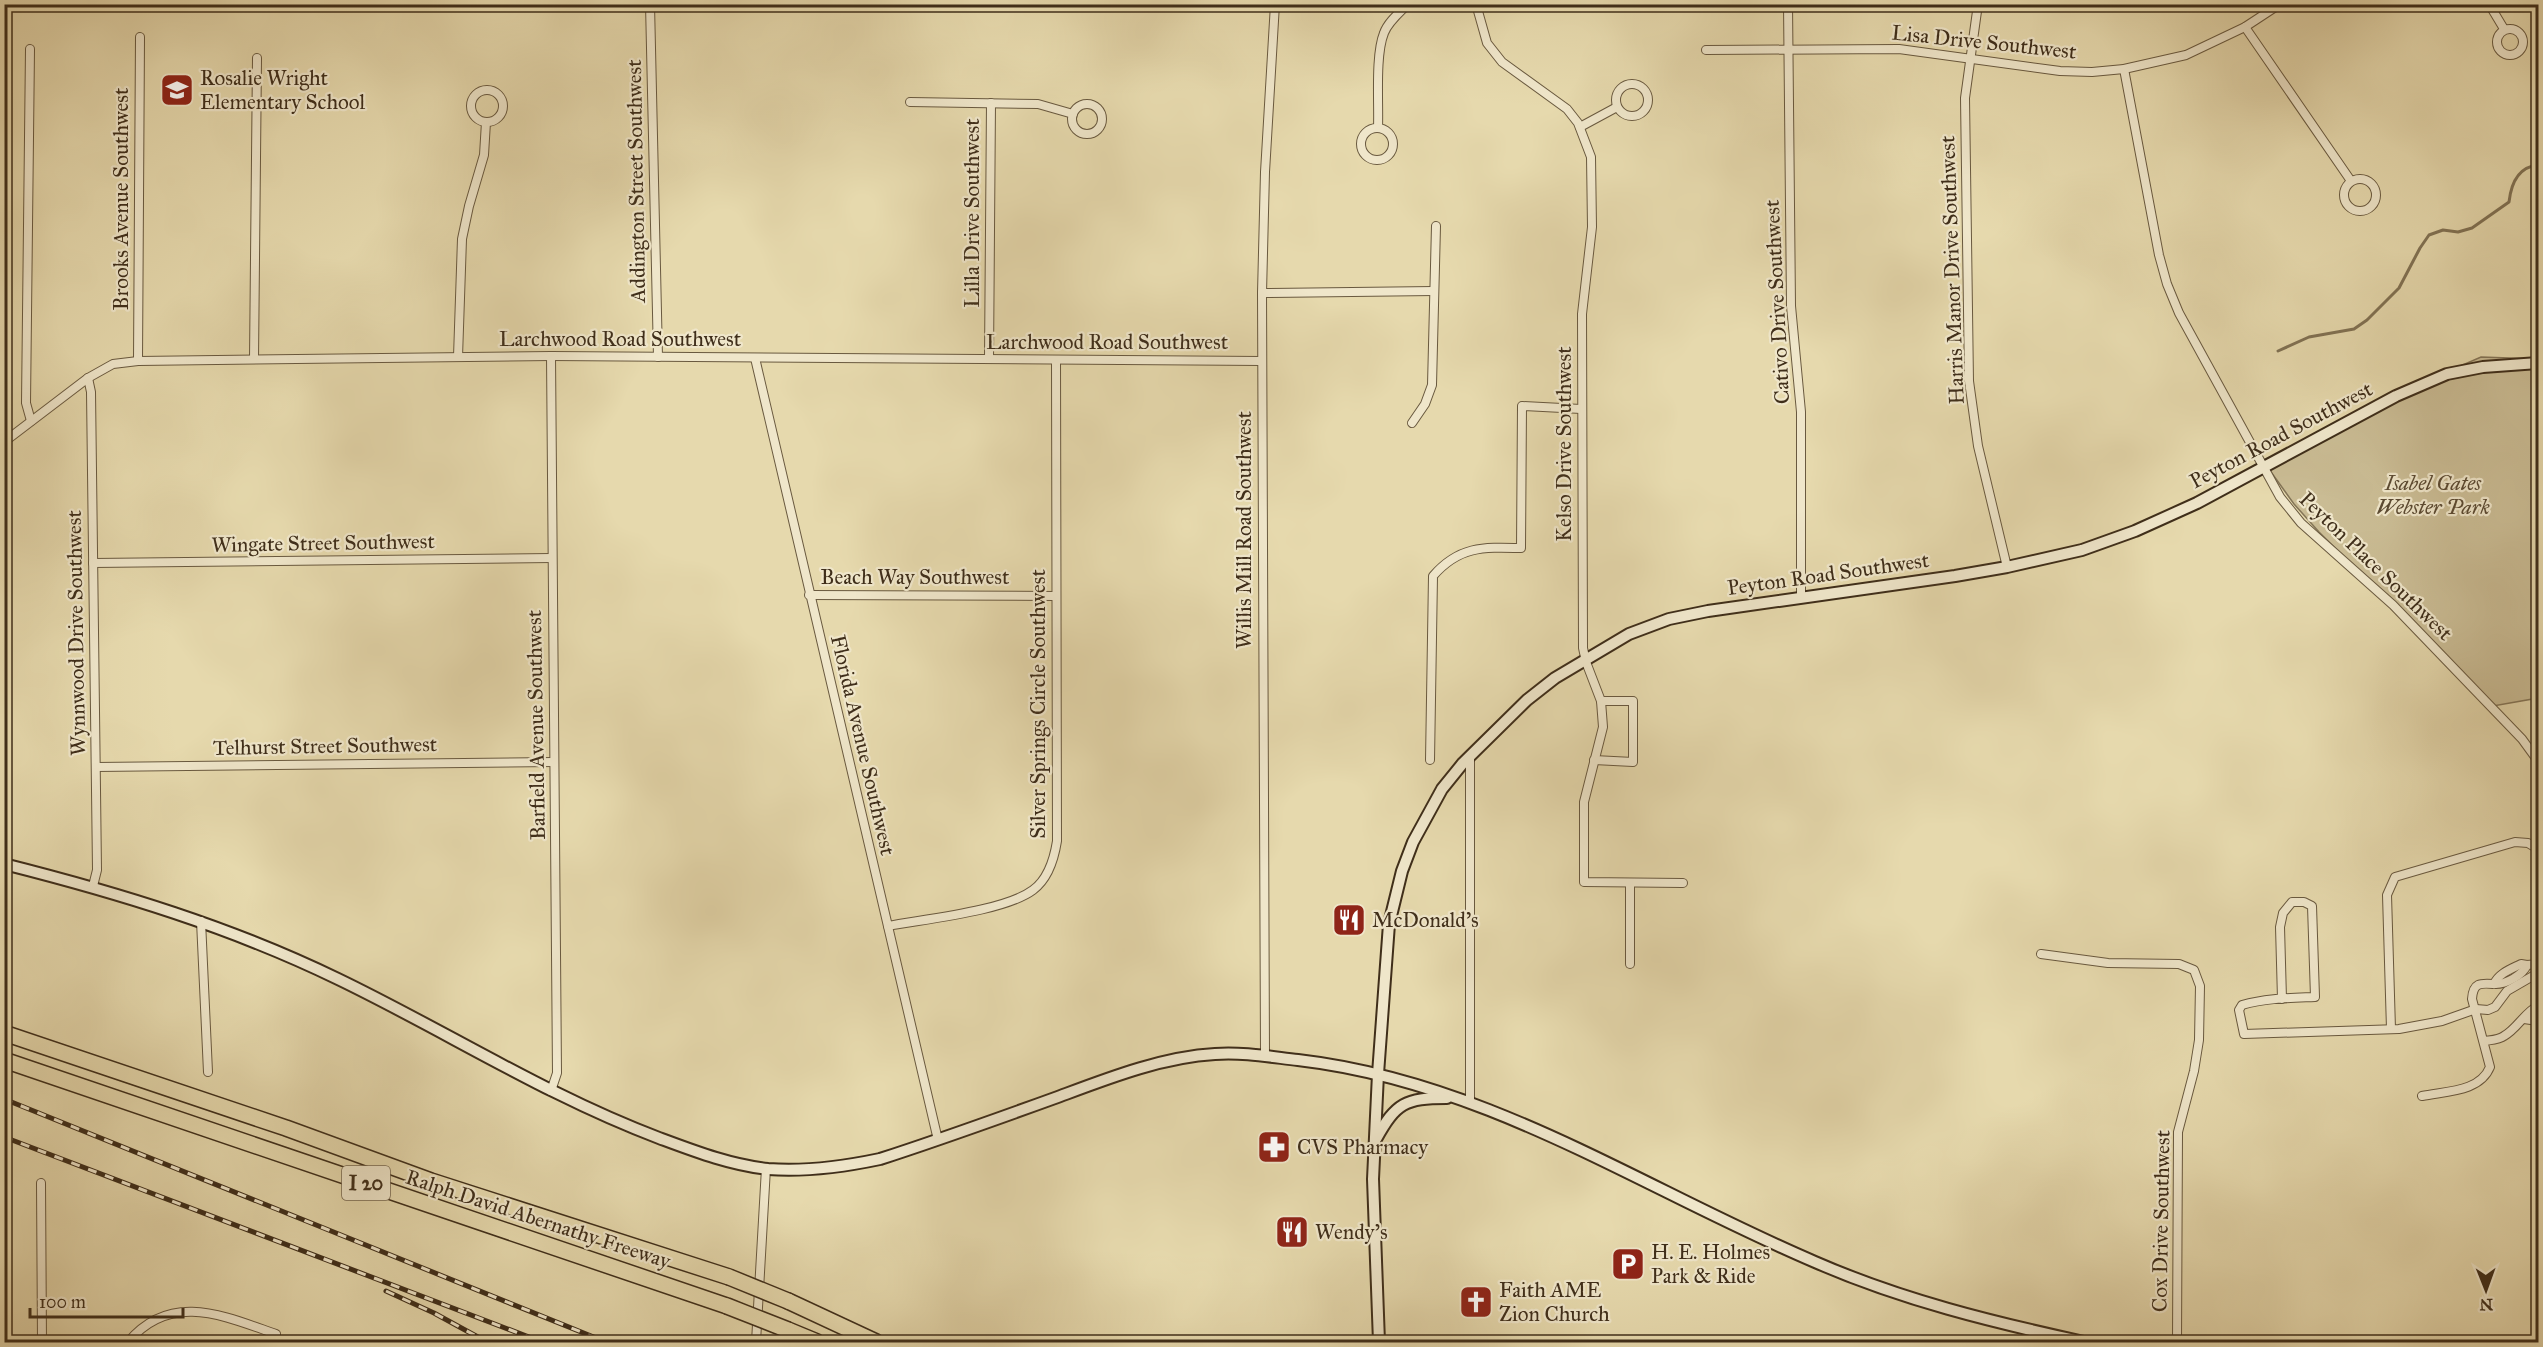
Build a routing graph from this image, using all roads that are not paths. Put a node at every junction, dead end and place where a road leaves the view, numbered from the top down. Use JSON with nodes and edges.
{"nodes":[{"id":1,"x":650,"y":4,"type":"edge"},
{"id":2,"x":1275,"y":4,"type":"edge"},
{"id":3,"x":1408,"y":4,"type":"edge"},
{"id":4,"x":1476,"y":4,"type":"edge"},
{"id":5,"x":1788,"y":4,"type":"edge"},
{"id":6,"x":1978,"y":4,"type":"edge"},
{"id":7,"x":2280,"y":4,"type":"edge"},
{"id":8,"x":2488,"y":4,"type":"edge"},
{"id":9,"x":2245,"y":27,"type":"junction"},
{"id":10,"x":2504,"y":29,"type":"dead end"},
{"id":11,"x":140,"y":37,"type":"dead end"},
{"id":12,"x":30,"y":49,"type":"dead end"},
{"id":13,"x":1788,"y":49,"type":"junction"},
{"id":14,"x":1706,"y":50,"type":"dead end"},
{"id":15,"x":257,"y":58,"type":"dead end"},
{"id":16,"x":1970,"y":58,"type":"junction"},
{"id":17,"x":2124,"y":69,"type":"junction"},
{"id":18,"x":910,"y":102,"type":"dead end"},
{"id":19,"x":991,"y":103,"type":"junction"},
{"id":20,"x":1617,"y":107,"type":"junction"},
{"id":21,"x":1073,"y":114,"type":"dead end"},
{"id":22,"x":486,"y":122,"type":"junction"},
{"id":23,"x":1580,"y":127,"type":"junction"},
{"id":24,"x":1378,"y":128,"type":"junction"},
{"id":25,"x":2351,"y":181,"type":"junction"},
{"id":26,"x":1436,"y":226,"type":"dead end"},
{"id":27,"x":1434,"y":287,"type":"junction"},
{"id":28,"x":1262,"y":293,"type":"junction"},
{"id":29,"x":551,"y":356,"type":"junction"},
{"id":30,"x":458,"y":357,"type":"junction"},
{"id":31,"x":658,"y":357,"type":"junction"},
{"id":32,"x":755,"y":358,"type":"junction"},
{"id":33,"x":254,"y":359,"type":"junction"},
{"id":34,"x":989,"y":359,"type":"junction"},
{"id":35,"x":1056,"y":360,"type":"junction"},
{"id":36,"x":138,"y":361,"type":"junction"},
{"id":37,"x":1262,"y":361,"type":"junction"},
{"id":38,"x":2538,"y":363,"type":"edge"},
{"id":39,"x":88,"y":378,"type":"junction"},
{"id":40,"x":1581,"y":408,"type":"junction"},
{"id":41,"x":31,"y":421,"type":"junction"},
{"id":42,"x":1412,"y":423,"type":"dead end"},
{"id":43,"x":4,"y":442,"type":"edge"},
{"id":44,"x":2264,"y":468,"type":"junction"},
{"id":45,"x":552,"y":558,"type":"junction"},
{"id":46,"x":93,"y":563,"type":"junction"},
{"id":47,"x":2007,"y":567,"type":"junction"},
{"id":48,"x":809,"y":596,"type":"junction"},
{"id":49,"x":1056,"y":596,"type":"junction"},
{"id":50,"x":1801,"y":597,"type":"junction"},
{"id":51,"x":1586,"y":662,"type":"junction"},
{"id":52,"x":1601,"y":701,"type":"junction"},
{"id":53,"x":1470,"y":756,"type":"junction"},
{"id":54,"x":1430,"y":760,"type":"dead end"},
{"id":55,"x":1594,"y":760,"type":"junction"},
{"id":56,"x":2538,"y":761,"type":"edge"},
{"id":57,"x":554,"y":762,"type":"junction"},
{"id":58,"x":96,"y":767,"type":"junction"},
{"id":59,"x":2538,"y":849,"type":"edge"},
{"id":60,"x":4,"y":864,"type":"edge"},
{"id":61,"x":1630,"y":883,"type":"junction"},
{"id":62,"x":1683,"y":883,"type":"dead end"},
{"id":63,"x":93,"y":886,"type":"junction"},
{"id":64,"x":201,"y":921,"type":"junction"},
{"id":65,"x":888,"y":926,"type":"junction"},
{"id":66,"x":2041,"y":954,"type":"dead end"},
{"id":67,"x":1630,"y":964,"type":"dead end"},
{"id":68,"x":2538,"y":964,"type":"edge"},
{"id":69,"x":2538,"y":973,"type":"edge"},
{"id":70,"x":2517,"y":975,"type":"junction"},
{"id":71,"x":2494,"y":984,"type":"junction"},
{"id":72,"x":2505,"y":987,"type":"junction"},
{"id":73,"x":2282,"y":999,"type":"junction"},
{"id":74,"x":2538,"y":1006,"type":"edge"},
{"id":75,"x":2476,"y":1009,"type":"junction"},
{"id":76,"x":2524,"y":1019,"type":"junction"},
{"id":77,"x":2538,"y":1021,"type":"edge"},
{"id":78,"x":2391,"y":1029,"type":"junction"},
{"id":79,"x":4,"y":1033,"type":"edge"},
{"id":80,"x":2484,"y":1041,"type":"junction"},
{"id":81,"x":1265,"y":1056,"type":"junction"},
{"id":82,"x":4,"y":1060,"type":"edge"},
{"id":83,"x":208,"y":1072,"type":"dead end"},
{"id":84,"x":1378,"y":1074,"type":"junction"},
{"id":85,"x":551,"y":1091,"type":"junction"},
{"id":86,"x":2422,"y":1096,"type":"dead end"},
{"id":87,"x":1464,"y":1100,"type":"junction"},
{"id":88,"x":938,"y":1140,"type":"junction"},
{"id":89,"x":1374,"y":1143,"type":"junction"},
{"id":90,"x":766,"y":1168,"type":"junction"},
{"id":91,"x":41,"y":1183,"type":"dead end"},
{"id":92,"x":276,"y":1334,"type":"dead end"},
{"id":93,"x":42,"y":1342,"type":"edge"},
{"id":94,"x":128,"y":1342,"type":"edge"},
{"id":95,"x":756,"y":1342,"type":"edge"},
{"id":96,"x":817,"y":1342,"type":"edge"},
{"id":97,"x":876,"y":1342,"type":"edge"},
{"id":98,"x":1379,"y":1342,"type":"edge"},
{"id":99,"x":2084,"y":1342,"type":"edge"},
{"id":100,"x":2177,"y":1342,"type":"edge"}],
"edges":[{"from":1,"to":31,"type":"street","name":"Addington Street Southwest"},
{"from":2,"to":28,"type":"street","name":"Willis Mill Road Southwest"},
{"from":3,"to":24,"type":"street"},
{"from":4,"to":23,"type":"street","name":"Kelso Drive Southwest"},
{"from":5,"to":13,"type":"street","name":"Cativo Drive Southwest"},
{"from":6,"to":16,"type":"street","name":"Harris Manor Drive Southwest"},
{"from":7,"to":9,"type":"street","name":"Lisa Drive Southwest"},
{"from":8,"to":10,"type":"street"},
{"from":9,"to":17,"type":"street","name":"Lisa Drive Southwest"},
{"from":9,"to":25,"type":"street"},
{"from":11,"to":36,"type":"street","name":"Brooks Avenue Southwest"},
{"from":12,"to":41,"type":"street"},
{"from":13,"to":14,"type":"street","name":"Lisa Drive Southwest"},
{"from":13,"to":16,"type":"street","name":"Lisa Drive Southwest"},
{"from":13,"to":50,"type":"street","name":"Cativo Drive Southwest"},
{"from":15,"to":33,"type":"street"},
{"from":16,"to":17,"type":"street","name":"Lisa Drive Southwest"},
{"from":16,"to":47,"type":"street","name":"Harris Manor Drive Southwest"},
{"from":17,"to":44,"type":"street","name":"Peyton Place Southwest"},
{"from":18,"to":19,"type":"street"},
{"from":19,"to":21,"type":"street"},
{"from":19,"to":34,"type":"street","name":"Lilla Drive Southwest"},
{"from":20,"to":20,"type":"street"},
{"from":20,"to":23,"type":"street"},
{"from":22,"to":22,"type":"street"},
{"from":22,"to":30,"type":"street"},
{"from":23,"to":40,"type":"street","name":"Kelso Drive Southwest"},
{"from":24,"to":24,"type":"street"},
{"from":25,"to":25,"type":"street"},
{"from":26,"to":27,"type":"street"},
{"from":27,"to":28,"type":"street"},
{"from":27,"to":42,"type":"street"},
{"from":28,"to":37,"type":"street","name":"Willis Mill Road Southwest"},
{"from":29,"to":30,"type":"street","name":"Larchwood Road Southwest"},
{"from":29,"to":31,"type":"street","name":"Larchwood Road Southwest"},
{"from":29,"to":45,"type":"street","name":"Barfield Avenue Southwest"},
{"from":30,"to":33,"type":"street","name":"Larchwood Road Southwest"},
{"from":31,"to":32,"type":"street","name":"Larchwood Road Southwest"},
{"from":32,"to":34,"type":"street","name":"Larchwood Road Southwest"},
{"from":32,"to":48,"type":"street","name":"Florida Avenue Southwest"},
{"from":33,"to":36,"type":"street","name":"Larchwood Road Southwest"},
{"from":34,"to":35,"type":"street","name":"Larchwood Road Southwest"},
{"from":35,"to":37,"type":"street","name":"Larchwood Road Southwest"},
{"from":35,"to":49,"type":"street","name":"Silver Springs Circle Southwest"},
{"from":36,"to":39,"type":"street","name":"Larchwood Road Southwest"},
{"from":37,"to":81,"type":"street","name":"Willis Mill Road Southwest"},
{"from":38,"to":44,"type":"main road","name":"Peyton Road Southwest"},
{"from":39,"to":41,"type":"street","name":"Larchwood Road Southwest"},
{"from":39,"to":46,"type":"street","name":"Wynnwood Drive Southwest"},
{"from":40,"to":51,"type":"street","name":"Kelso Drive Southwest"},
{"from":40,"to":54,"type":"street"},
{"from":41,"to":43,"type":"street","name":"Larchwood Road Southwest"},
{"from":44,"to":47,"type":"main road","name":"Peyton Road Southwest"},
{"from":44,"to":56,"type":"street","name":"Peyton Place Southwest"},
{"from":45,"to":46,"type":"street","name":"Wingate Street Southwest"},
{"from":45,"to":57,"type":"street","name":"Barfield Avenue Southwest"},
{"from":46,"to":58,"type":"street","name":"Wynnwood Drive Southwest"},
{"from":47,"to":50,"type":"main road","name":"Peyton Road Southwest"},
{"from":48,"to":49,"type":"street","name":"Beach Way Southwest"},
{"from":48,"to":65,"type":"street","name":"Florida Avenue Southwest"},
{"from":49,"to":65,"type":"street","name":"Silver Springs Circle Southwest"},
{"from":50,"to":51,"type":"main road","name":"Peyton Road Southwest"},
{"from":51,"to":52,"type":"street","name":"Kelso Drive Southwest"},
{"from":51,"to":53,"type":"main road","name":"Peyton Road Southwest"},
{"from":52,"to":55,"type":"street","name":"Kelso Drive Southwest"},
{"from":52,"to":55,"type":"street"},
{"from":53,"to":84,"type":"main road","name":"Peyton Road Southwest"},
{"from":53,"to":87,"type":"street"},
{"from":55,"to":61,"type":"street","name":"Kelso Drive Southwest"},
{"from":57,"to":58,"type":"street","name":"Telhurst Street Southwest"},
{"from":57,"to":85,"type":"street","name":"Barfield Avenue Southwest"},
{"from":58,"to":63,"type":"street","name":"Wynnwood Drive Southwest"},
{"from":59,"to":78,"type":"street"},
{"from":60,"to":63,"type":"main road"},
{"from":61,"to":62,"type":"street"},
{"from":61,"to":67,"type":"street"},
{"from":63,"to":64,"type":"main road"},
{"from":64,"to":83,"type":"street"},
{"from":64,"to":85,"type":"main road"},
{"from":65,"to":88,"type":"street","name":"Florida Avenue Southwest"},
{"from":66,"to":100,"type":"street","name":"Cox Drive Southwest"},
{"from":68,"to":70,"type":"street"},
{"from":69,"to":70,"type":"street"},
{"from":70,"to":71,"type":"street"},
{"from":70,"to":72,"type":"street"},
{"from":71,"to":72,"type":"street"},
{"from":71,"to":75,"type":"street"},
{"from":72,"to":75,"type":"street"},
{"from":73,"to":73,"type":"street"},
{"from":73,"to":78,"type":"street"},
{"from":74,"to":76,"type":"street"},
{"from":75,"to":78,"type":"street"},
{"from":75,"to":80,"type":"street"},
{"from":76,"to":77,"type":"street"},
{"from":76,"to":80,"type":"street"},
{"from":79,"to":97,"type":"highway","name":"Ralph David Abernathy Freeway","number":"I 20","bridge":true},
{"from":80,"to":86,"type":"street"},
{"from":81,"to":84,"type":"main road"},
{"from":81,"to":88,"type":"main road"},
{"from":82,"to":96,"type":"highway","name":"Ralph David Abernathy Freeway","number":"I 20","bridge":true},
{"from":84,"to":87,"type":"main road"},
{"from":84,"to":89,"type":"main road","name":"Peyton Road Southwest"},
{"from":85,"to":90,"type":"main road"},
{"from":87,"to":89,"type":"main road"},
{"from":87,"to":99,"type":"main road"},
{"from":88,"to":90,"type":"main road"},
{"from":89,"to":98,"type":"main road","name":"Peyton Road Southwest"},
{"from":90,"to":95,"type":"street"},
{"from":91,"to":93,"type":"street"},
{"from":92,"to":94,"type":"street"}]}
